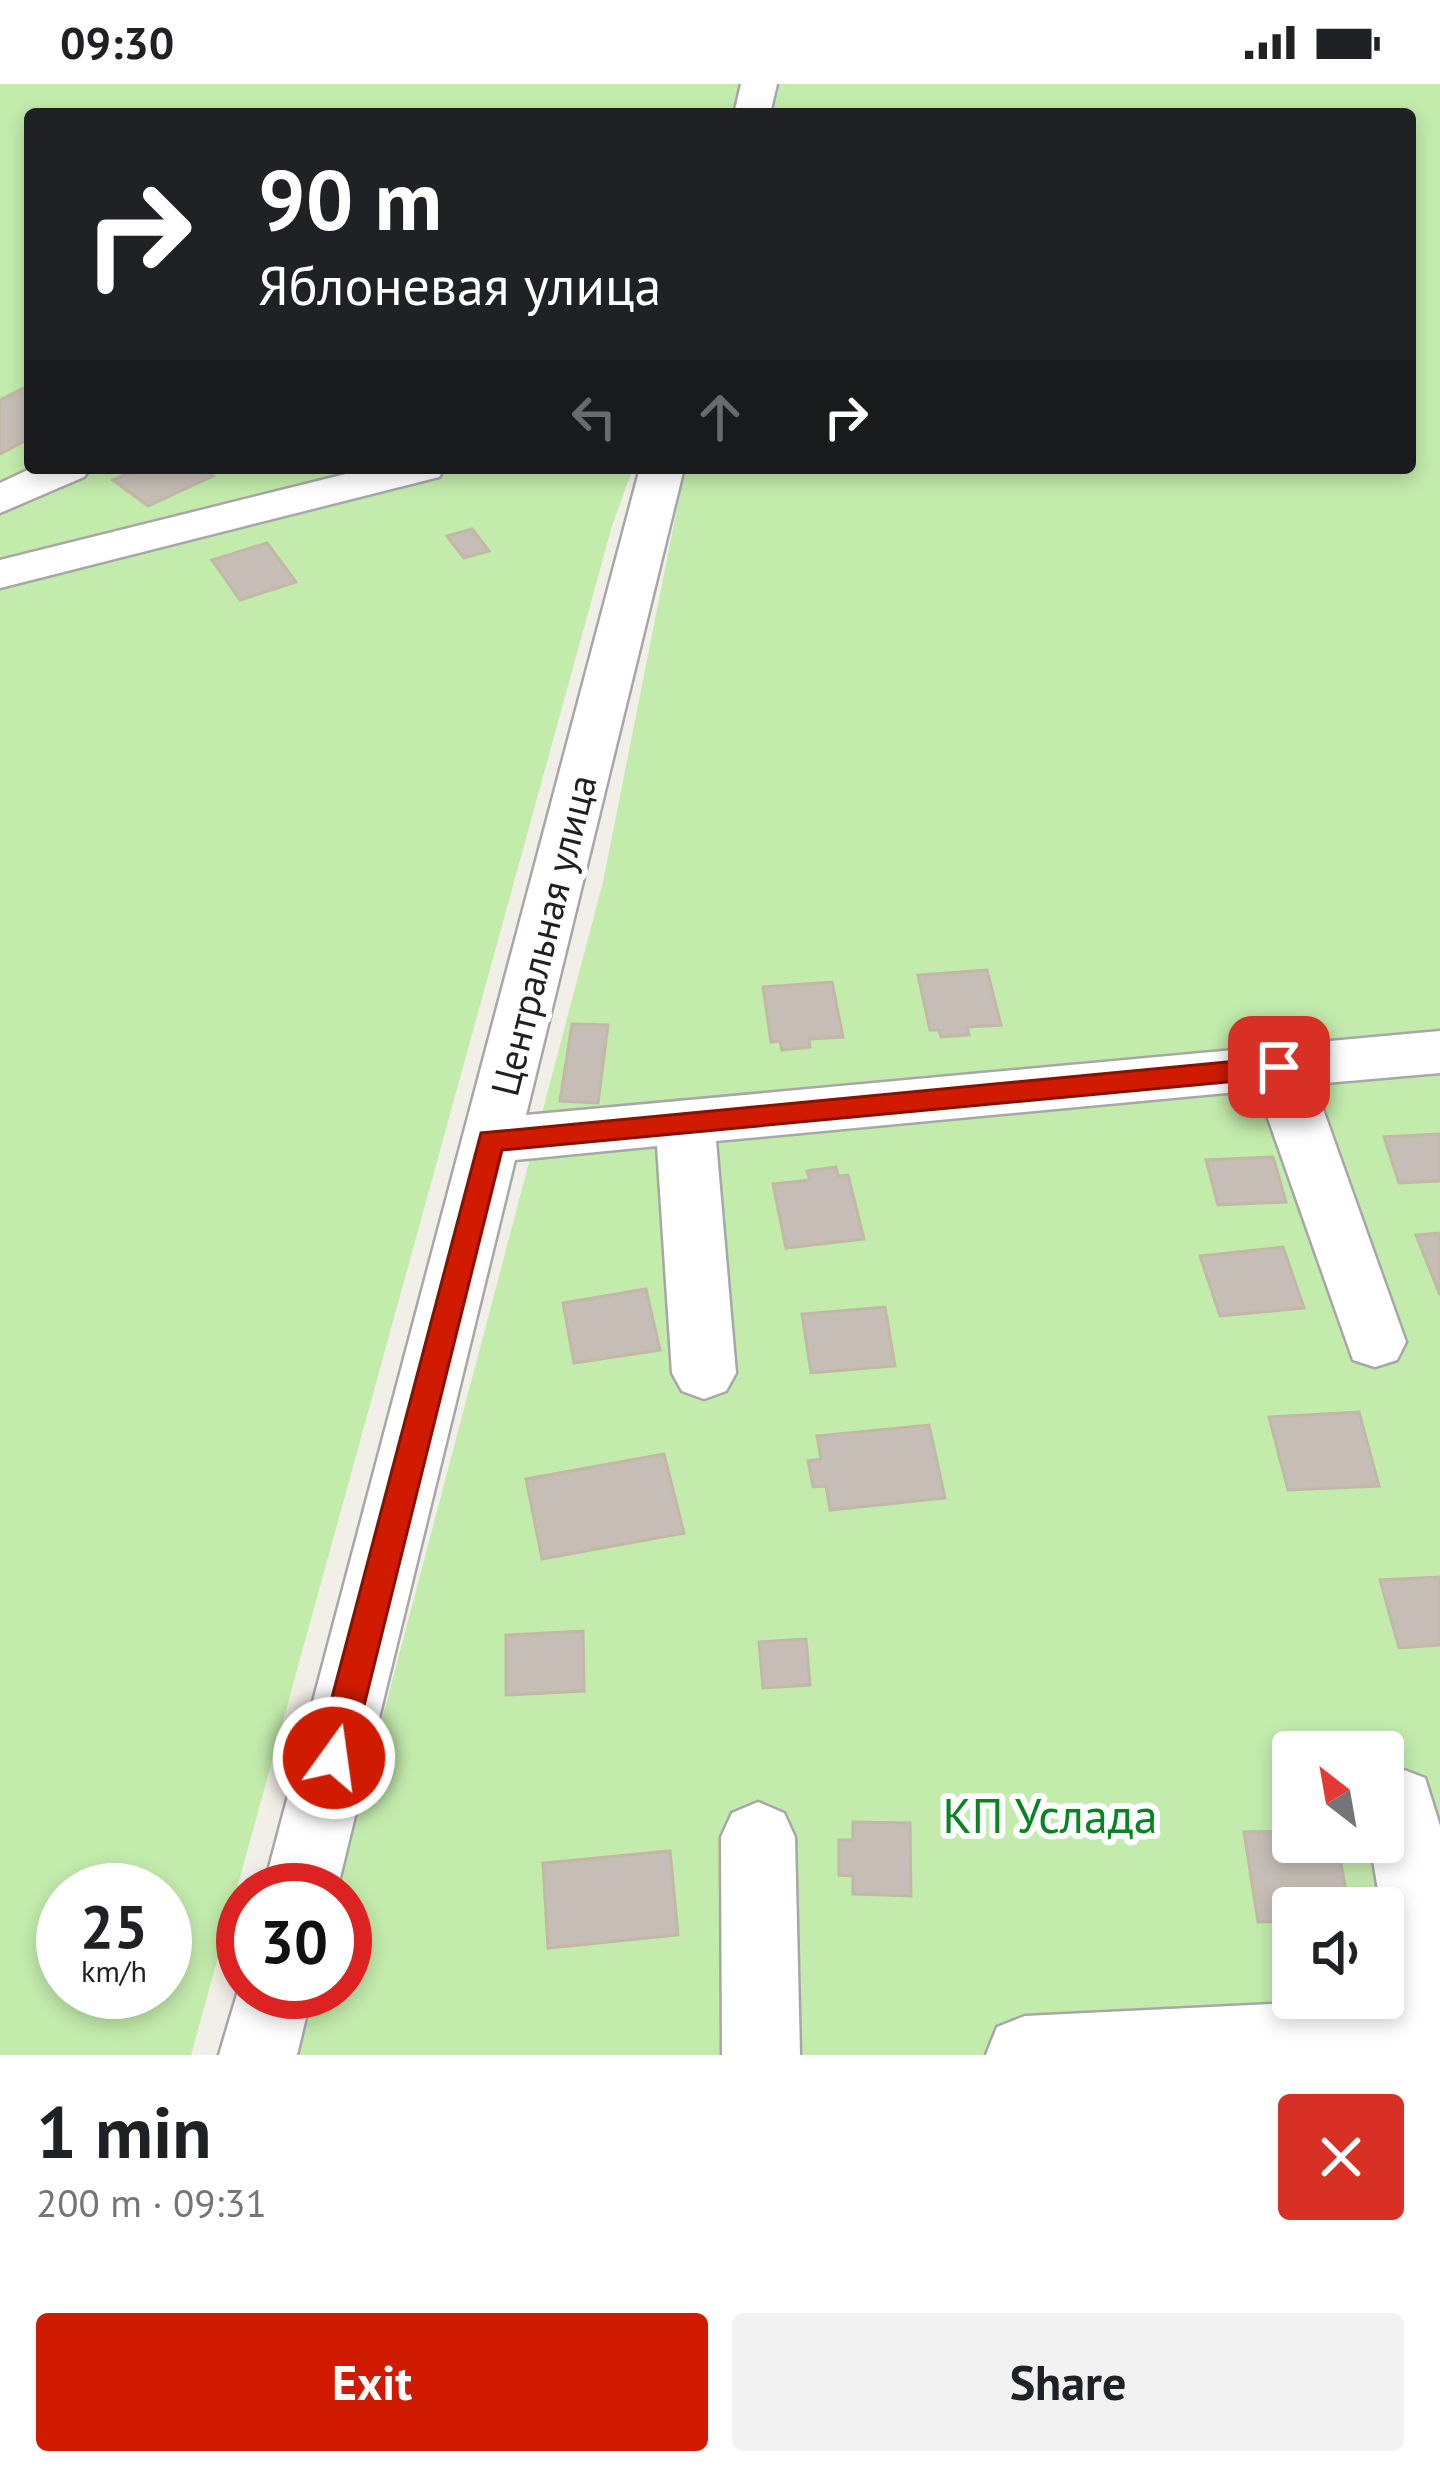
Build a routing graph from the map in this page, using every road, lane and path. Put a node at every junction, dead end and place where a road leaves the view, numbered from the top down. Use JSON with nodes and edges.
{"nodes":[{"id":1,"x":55,"y":474,"type":"edge"},
{"id":2,"x":399,"y":474,"type":"edge"},
{"id":3,"x":660,"y":474,"type":"edge"},
{"id":4,"x":0,"y":500,"type":"edge"},
{"id":5,"x":0,"y":512,"type":"edge"},
{"id":6,"x":18,"y":570,"type":"edge"},
{"id":7,"x":1440,"y":1052,"type":"edge"},
{"id":8,"x":1279,"y":1067,"type":"junction"},
{"id":9,"x":685,"y":1124,"type":"junction"},
{"id":10,"x":491,"y":1140,"type":"junction"},
{"id":11,"x":1375,"y":1342,"type":"dead end"},
{"id":12,"x":704,"y":1372,"type":"dead end"},
{"id":13,"x":1404,"y":1830,"type":"edge"},
{"id":14,"x":758,"y":1837,"type":"dead end"},
{"id":15,"x":307,"y":1863,"type":"edge"},
{"id":16,"x":267,"y":2019,"type":"edge"},
{"id":17,"x":1440,"y":2031,"type":"edge"},
{"id":18,"x":258,"y":2055,"type":"edge"},
{"id":19,"x":761,"y":2055,"type":"edge"},
{"id":20,"x":1025,"y":2055,"type":"edge"}],
"edges":[{"from":1,"to":4,"type":"street"},
{"from":2,"to":6,"type":"street"},
{"from":3,"to":10,"type":"street","name":"Центральная улица"},
{"from":5,"to":6,"type":"street"},
{"from":7,"to":8,"type":"street"},
{"from":8,"to":9,"type":"street"},
{"from":8,"to":11,"type":"street"},
{"from":9,"to":10,"type":"street"},
{"from":9,"to":12,"type":"street"},
{"from":10,"to":15,"type":"street","name":"Центральная улица"},
{"from":13,"to":17,"type":"street"},
{"from":14,"to":19,"type":"street"},
{"from":16,"to":18,"type":"street"},
{"from":17,"to":20,"type":"street"}]}
